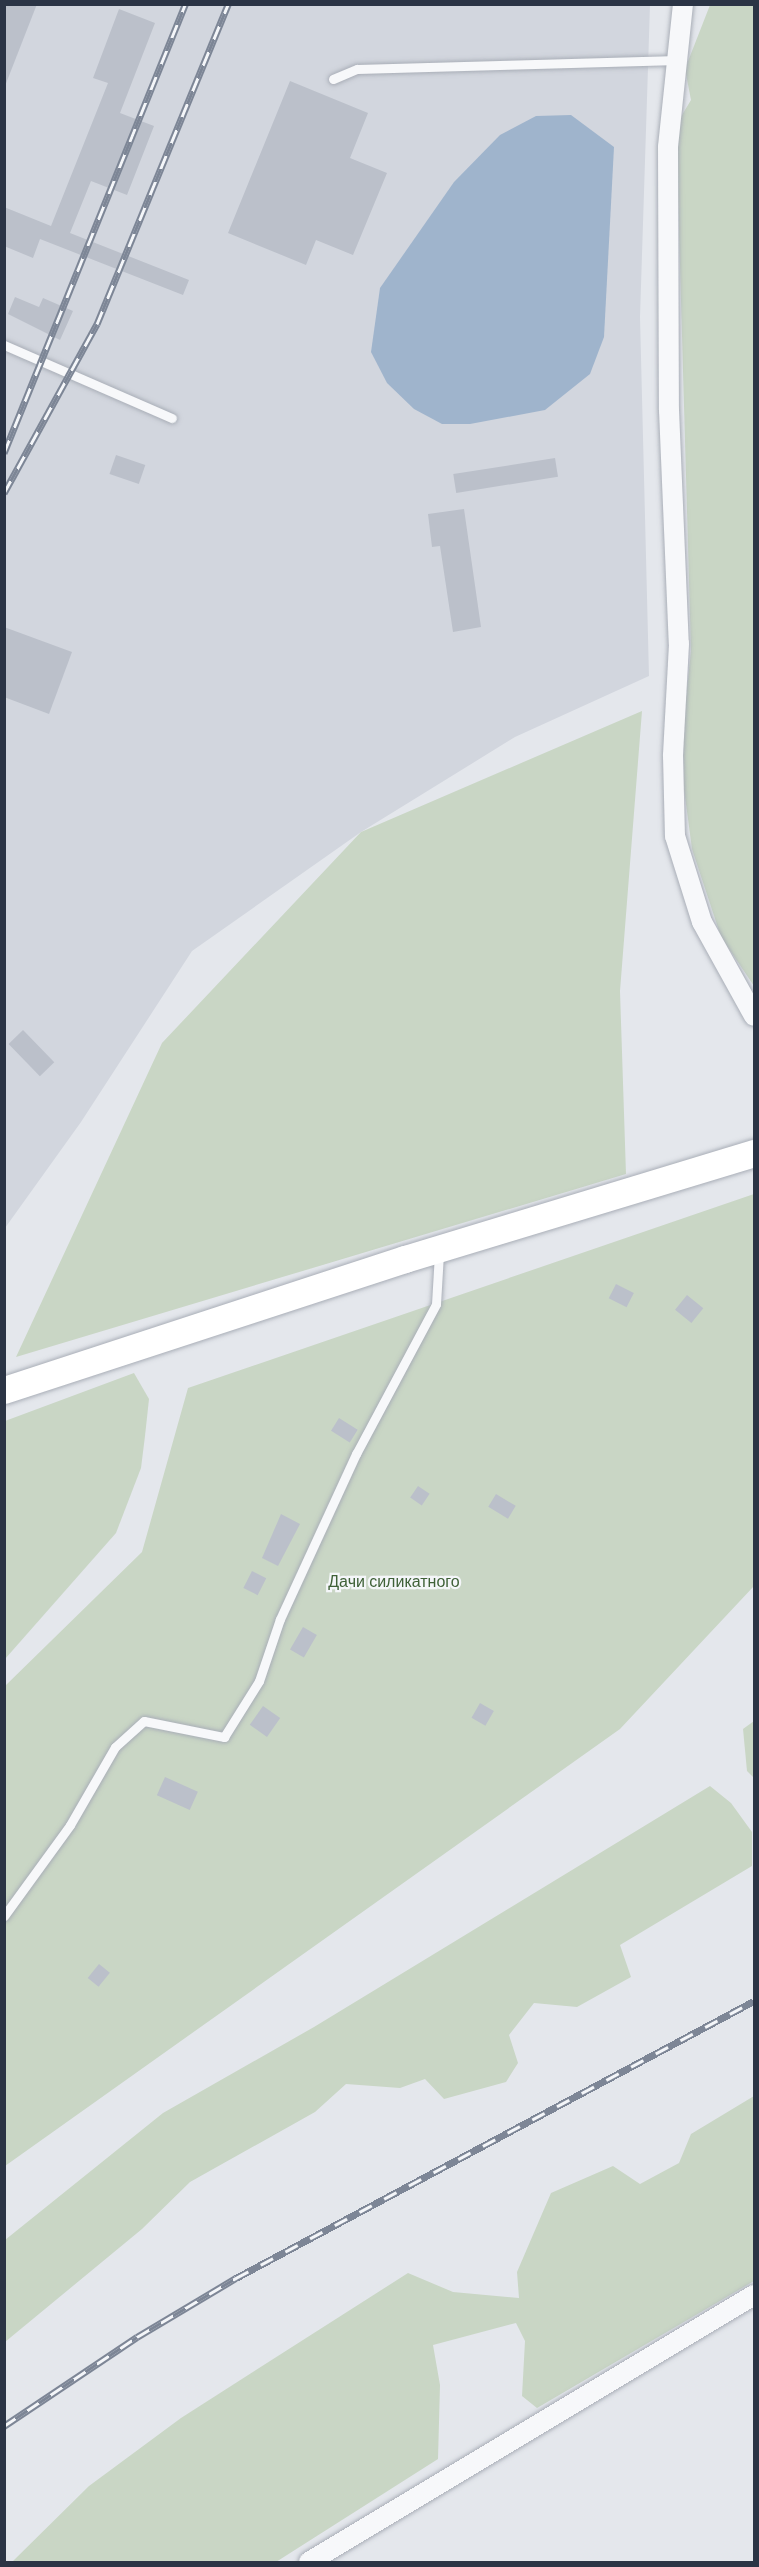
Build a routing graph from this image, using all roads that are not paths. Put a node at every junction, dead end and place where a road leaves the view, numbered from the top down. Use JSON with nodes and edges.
{"nodes":[{"id":1,"x":683,"y":4,"type":"edge"},
{"id":2,"x":678,"y":60,"type":"junction"},
{"id":3,"x":333,"y":79,"type":"dead end"},
{"id":4,"x":4,"y":345,"type":"edge"},
{"id":5,"x":172,"y":418,"type":"dead end"},
{"id":6,"x":754,"y":1016,"type":"edge"},
{"id":7,"x":754,"y":1154,"type":"edge"},
{"id":8,"x":440,"y":1248,"type":"junction"},
{"id":9,"x":4,"y":1390,"type":"edge"},
{"id":10,"x":4,"y":1916,"type":"edge"},
{"id":11,"x":754,"y":2295,"type":"edge"},
{"id":12,"x":309,"y":2562,"type":"edge"}],
"edges":[{"from":1,"to":2,"type":"street"},
{"from":2,"to":3,"type":"lane"},
{"from":2,"to":6,"type":"street"},
{"from":4,"to":5,"type":"lane"},
{"from":7,"to":8,"type":"street"},
{"from":8,"to":9,"type":"street"},
{"from":8,"to":10,"type":"lane"},
{"from":11,"to":12,"type":"street"}]}
